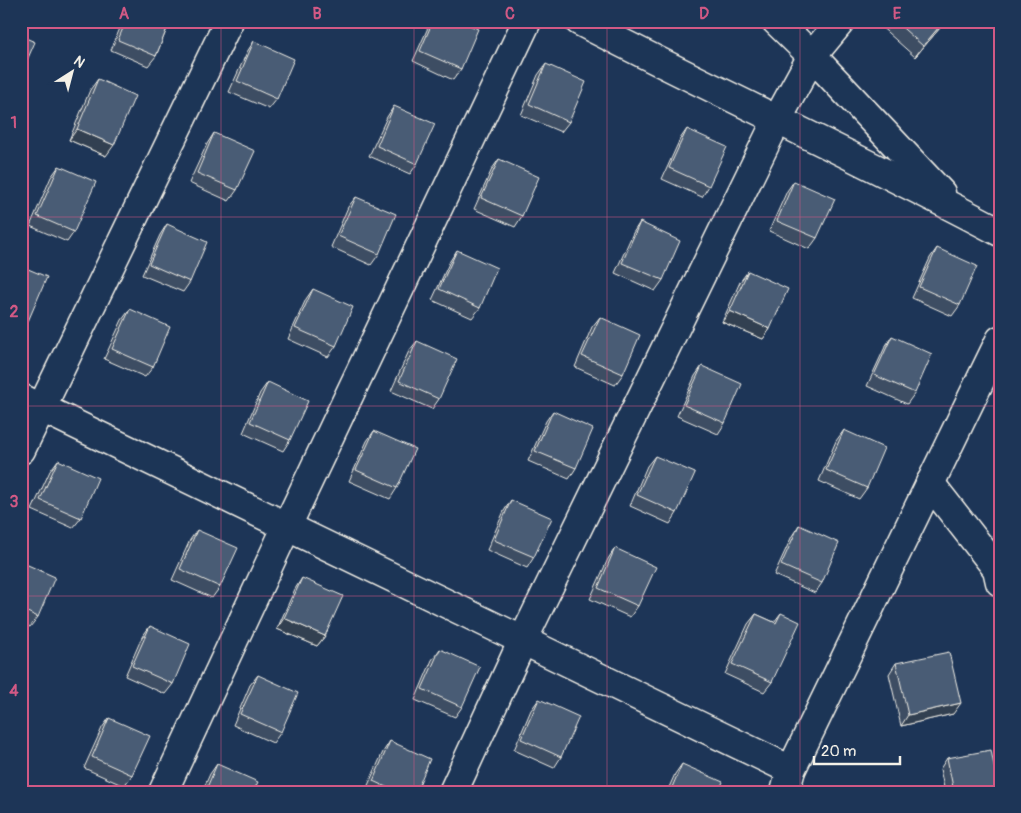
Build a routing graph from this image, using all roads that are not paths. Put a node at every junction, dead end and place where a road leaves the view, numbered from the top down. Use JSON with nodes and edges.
{"nodes":[{"id":1,"x":230,"y":21,"type":"edge"},
{"id":2,"x":527,"y":21,"type":"edge"},
{"id":3,"x":579,"y":21,"type":"edge"},
{"id":4,"x":776,"y":21,"type":"edge"},
{"id":5,"x":841,"y":21,"type":"edge"},
{"id":6,"x":812,"y":56,"type":"junction"},
{"id":7,"x":777,"y":120,"type":"junction"},
{"id":8,"x":956,"y":208,"type":"junction"},
{"id":9,"x":1000,"y":232,"type":"edge"},
{"id":10,"x":1000,"y":340,"type":"edge"},
{"id":11,"x":32,"y":403,"type":"edge"},
{"id":12,"x":21,"y":450,"type":"edge"},
{"id":13,"x":930,"y":483,"type":"junction"},
{"id":14,"x":287,"y":526,"type":"junction"},
{"id":15,"x":1000,"y":582,"type":"edge"},
{"id":16,"x":523,"y":640,"type":"junction"},
{"id":17,"x":788,"y":781,"type":"edge"},
{"id":18,"x":164,"y":792,"type":"edge"},
{"id":19,"x":454,"y":792,"type":"edge"}],
"edges":[{"from":1,"to":11,"type":"street"},
{"from":2,"to":14,"type":"street"},
{"from":3,"to":7,"type":"street"},
{"from":4,"to":6,"type":"street"},
{"from":5,"to":6,"type":"street"},
{"from":6,"to":7,"type":"street"},
{"from":6,"to":8,"type":"street"},
{"from":7,"to":8,"type":"street"},
{"from":7,"to":16,"type":"street"},
{"from":8,"to":9,"type":"street"},
{"from":10,"to":13,"type":"street"},
{"from":11,"to":12,"type":"street"},
{"from":11,"to":14,"type":"street"},
{"from":13,"to":15,"type":"street"},
{"from":13,"to":17,"type":"street"},
{"from":14,"to":16,"type":"street"},
{"from":14,"to":18,"type":"street"},
{"from":16,"to":17,"type":"street"},
{"from":16,"to":19,"type":"street"}]}
